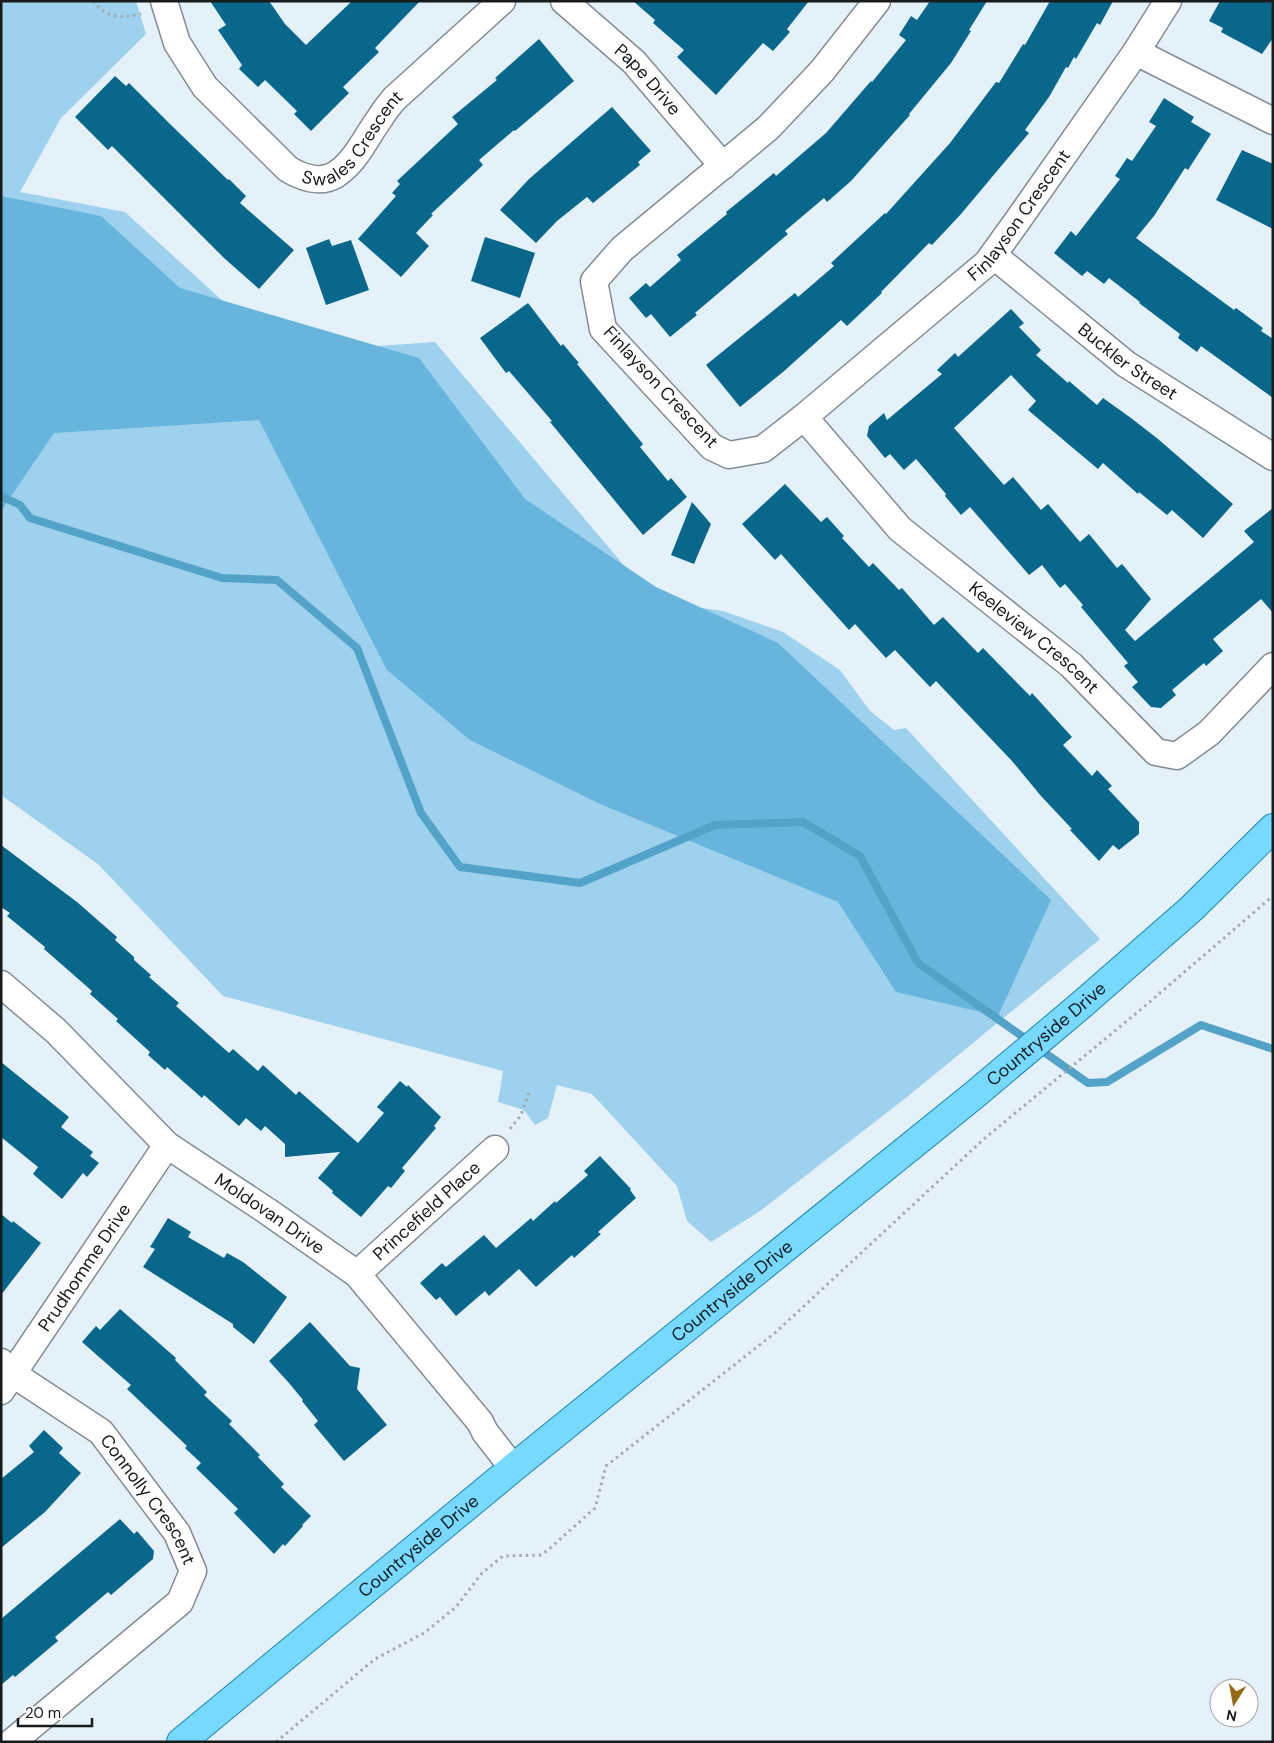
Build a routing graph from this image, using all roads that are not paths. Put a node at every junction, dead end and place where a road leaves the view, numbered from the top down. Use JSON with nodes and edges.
{"nodes":[{"id":1,"x":502,"y":1,"type":"edge"},
{"id":2,"x":564,"y":1,"type":"edge"},
{"id":3,"x":877,"y":1,"type":"edge"},
{"id":4,"x":1168,"y":1,"type":"edge"},
{"id":5,"x":153,"y":7,"type":"edge"},
{"id":6,"x":1136,"y":52,"type":"junction"},
{"id":7,"x":1273,"y":121,"type":"edge"},
{"id":8,"x":723,"y":166,"type":"junction"},
{"id":9,"x":993,"y":255,"type":"junction"},
{"id":10,"x":804,"y":417,"type":"junction"},
{"id":11,"x":1273,"y":457,"type":"edge"},
{"id":12,"x":1273,"y":666,"type":"edge"},
{"id":13,"x":1273,"y":828,"type":"edge"},
{"id":14,"x":1,"y":984,"type":"edge"},
{"id":15,"x":167,"y":1145,"type":"junction"},
{"id":16,"x":495,"y":1149,"type":"road end"},
{"id":17,"x":357,"y":1274,"type":"junction"},
{"id":18,"x":5,"y":1376,"type":"edge"},
{"id":19,"x":513,"y":1468,"type":"junction"},
{"id":20,"x":12,"y":1742,"type":"edge"},
{"id":21,"x":182,"y":1742,"type":"edge"}],
"edges":[{"from":1,"to":5,"type":"street","name":"Swales Crescent"},
{"from":2,"to":8,"type":"street","name":"Pape Drive"},
{"from":3,"to":8,"type":"street","name":"Finlayson Crescent"},
{"from":4,"to":6,"type":"street","name":"Finlayson Crescent"},
{"from":6,"to":7,"type":"street"},
{"from":6,"to":9,"type":"street","name":"Finlayson Crescent"},
{"from":8,"to":10,"type":"street","name":"Finlayson Crescent"},
{"from":9,"to":10,"type":"street","name":"Finlayson Crescent"},
{"from":9,"to":11,"type":"street","name":"Buckler Street"},
{"from":10,"to":12,"type":"street","name":"Keeleview Crescent"},
{"from":13,"to":19,"type":"main road","name":"Countryside Drive"},
{"from":14,"to":15,"type":"street","name":"Moldovan Drive"},
{"from":15,"to":17,"type":"street","name":"Moldovan Drive"},
{"from":15,"to":18,"type":"street","name":"Prudhomme Drive"},
{"from":16,"to":17,"type":"street","name":"Princefield Place"},
{"from":17,"to":19,"type":"street","name":"Moldovan Drive"},
{"from":18,"to":20,"type":"street","name":"Connolly Crescent"},
{"from":19,"to":21,"type":"main road","name":"Countryside Drive"}]}
